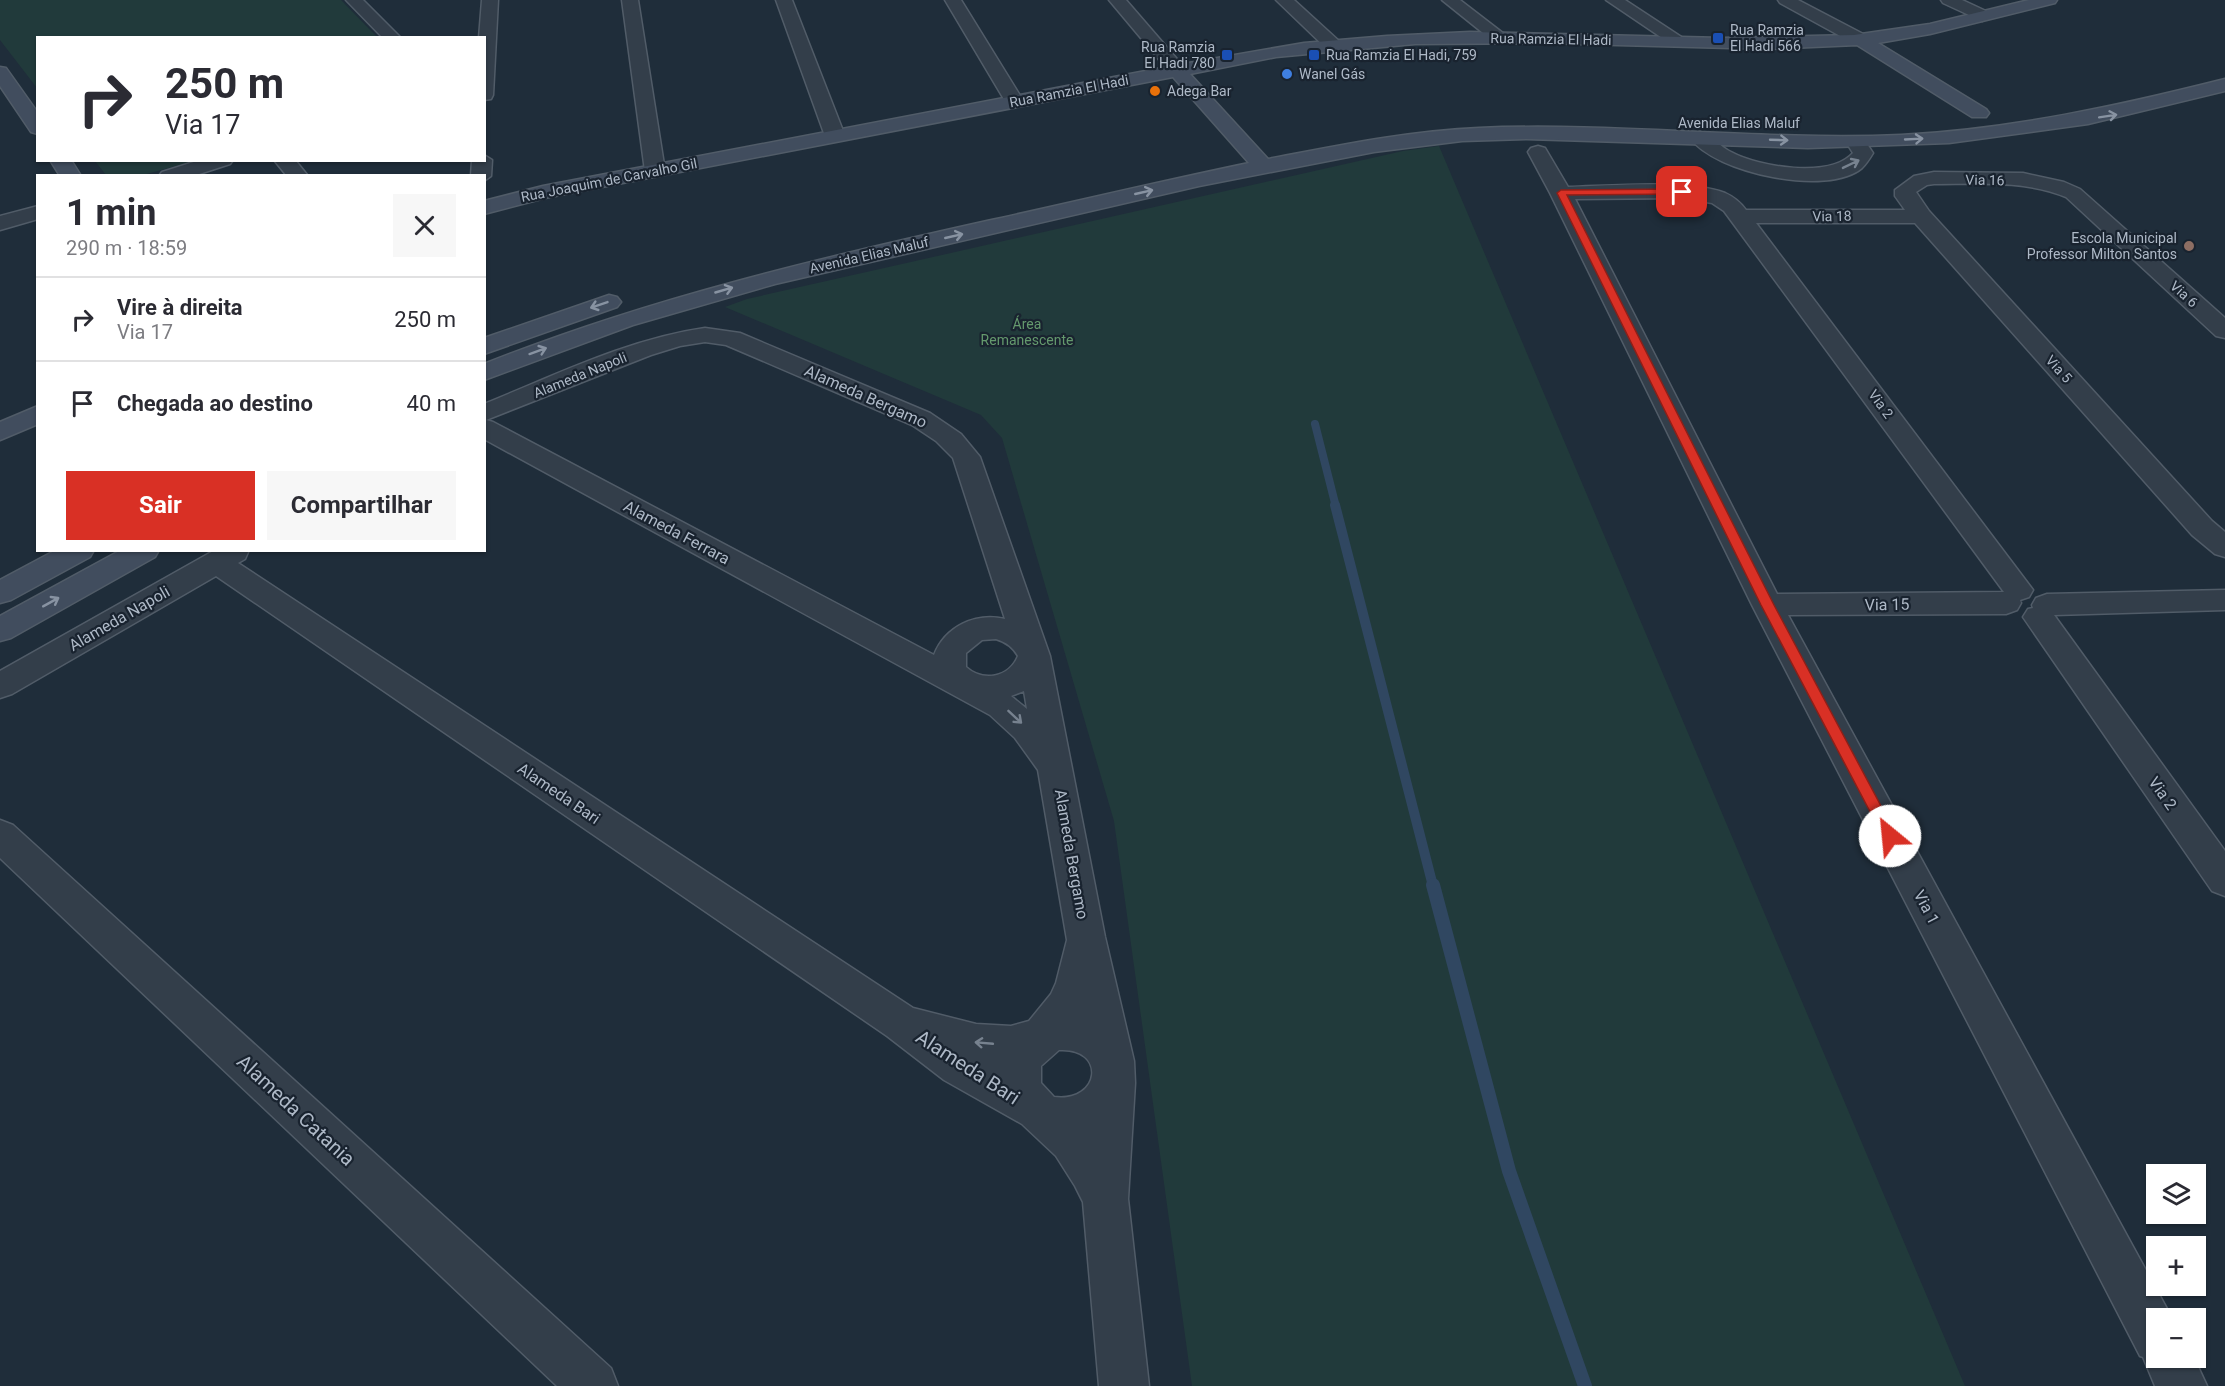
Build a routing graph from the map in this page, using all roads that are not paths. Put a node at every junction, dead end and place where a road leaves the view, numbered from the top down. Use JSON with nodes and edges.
{"nodes":[{"id":1,"x":354,"y":0,"type":"edge"},
{"id":2,"x":490,"y":0,"type":"edge"},
{"id":3,"x":630,"y":0,"type":"edge"},
{"id":4,"x":784,"y":0,"type":"edge"},
{"id":5,"x":953,"y":0,"type":"edge"},
{"id":6,"x":1116,"y":0,"type":"edge"},
{"id":7,"x":1284,"y":0,"type":"edge"},
{"id":8,"x":1450,"y":0,"type":"edge"},
{"id":9,"x":1614,"y":0,"type":"edge"},
{"id":10,"x":1786,"y":0,"type":"edge"},
{"id":11,"x":1949,"y":0,"type":"edge"},
{"id":12,"x":2049,"y":0,"type":"edge"},
{"id":13,"x":1982,"y":16,"type":"junction"},
{"id":14,"x":391,"y":36,"type":"edge"},
{"id":15,"x":1499,"y":38,"type":"junction"},
{"id":16,"x":486,"y":39,"type":"edge"},
{"id":17,"x":1859,"y":39,"type":"junction"},
{"id":18,"x":1680,"y":42,"type":"junction"},
{"id":19,"x":1333,"y":45,"type":"junction"},
{"id":20,"x":1177,"y":70,"type":"junction"},
{"id":21,"x":0,"y":72,"type":"edge"},
{"id":22,"x":2225,"y":85,"type":"edge"},
{"id":23,"x":2099,"y":97,"type":"dead end"},
{"id":24,"x":2078,"y":101,"type":"dead end"},
{"id":25,"x":1015,"y":102,"type":"junction"},
{"id":26,"x":2001,"y":111,"type":"dead end"},
{"id":27,"x":1979,"y":113,"type":"junction"},
{"id":28,"x":1946,"y":116,"type":"dead end"},
{"id":29,"x":1834,"y":122,"type":"dead end"},
{"id":30,"x":1811,"y":123,"type":"dead end"},
{"id":31,"x":1764,"y":124,"type":"junction"},
{"id":32,"x":36,"y":125,"type":"edge"},
{"id":33,"x":835,"y":136,"type":"junction"},
{"id":34,"x":1700,"y":138,"type":"junction"},
{"id":35,"x":1856,"y":142,"type":"junction"},
{"id":36,"x":1538,"y":152,"type":"dead end"},
{"id":37,"x":735,"y":156,"type":"joint"},
{"id":38,"x":1255,"y":158,"type":"junction"},
{"id":39,"x":216,"y":162,"type":"edge"},
{"id":40,"x":286,"y":162,"type":"edge"},
{"id":41,"x":655,"y":171,"type":"junction"},
{"id":42,"x":1821,"y":173,"type":"junction"},
{"id":43,"x":176,"y":174,"type":"edge"},
{"id":44,"x":296,"y":174,"type":"edge"},
{"id":45,"x":1910,"y":186,"type":"joint"},
{"id":46,"x":2060,"y":187,"type":"joint"},
{"id":47,"x":1561,"y":193,"type":"junction"},
{"id":48,"x":1790,"y":195,"type":"junction"},
{"id":49,"x":1842,"y":203,"type":"junction"},
{"id":50,"x":486,"y":207,"type":"edge"},
{"id":51,"x":36,"y":213,"type":"edge"},
{"id":52,"x":1921,"y":216,"type":"junction"},
{"id":53,"x":1743,"y":217,"type":"junction"},
{"id":54,"x":0,"y":223,"type":"edge"},
{"id":55,"x":718,"y":270,"type":"dead end"},
{"id":56,"x":628,"y":296,"type":"dead end"},
{"id":57,"x":2225,"y":331,"type":"edge"},
{"id":58,"x":677,"y":339,"type":"joint"},
{"id":59,"x":486,"y":345,"type":"edge"},
{"id":60,"x":486,"y":372,"type":"edge"},
{"id":61,"x":486,"y":412,"type":"edge"},
{"id":62,"x":36,"y":415,"type":"edge"},
{"id":63,"x":486,"y":429,"type":"edge"},
{"id":64,"x":0,"y":432,"type":"edge"},
{"id":65,"x":2225,"y":547,"type":"edge"},
{"id":66,"x":76,"y":552,"type":"edge"},
{"id":67,"x":141,"y":552,"type":"edge"},
{"id":68,"x":227,"y":556,"type":"edge"},
{"id":69,"x":1003,"y":570,"type":"junction"},
{"id":70,"x":0,"y":593,"type":"edge"},
{"id":71,"x":2012,"y":597,"type":"junction"},
{"id":72,"x":2225,"y":600,"type":"edge"},
{"id":73,"x":1767,"y":605,"type":"junction"},
{"id":74,"x":2043,"y":611,"type":"junction"},
{"id":75,"x":0,"y":630,"type":"edge"},
{"id":76,"x":970,"y":633,"type":"junction"},
{"id":77,"x":869,"y":636,"type":"junction"},
{"id":78,"x":1034,"y":656,"type":"junction"},
{"id":79,"x":967,"y":685,"type":"junction"},
{"id":80,"x":0,"y":686,"type":"edge"},
{"id":81,"x":1057,"y":771,"type":"junction"},
{"id":82,"x":0,"y":835,"type":"edge"},
{"id":83,"x":2225,"y":880,"type":"edge"},
{"id":84,"x":1086,"y":937,"type":"junction"},
{"id":85,"x":901,"y":1023,"type":"junction"},
{"id":86,"x":1042,"y":1036,"type":"junction"},
{"id":87,"x":1114,"y":1072,"type":"junction"},
{"id":88,"x":1037,"y":1110,"type":"junction"},
{"id":89,"x":1105,"y":1199,"type":"junction"},
{"id":90,"x":2146,"y":1318,"type":"edge"},
{"id":91,"x":2172,"y":1368,"type":"edge"},
{"id":92,"x":593,"y":1386,"type":"edge"},
{"id":93,"x":1124,"y":1386,"type":"edge"},
{"id":94,"x":2182,"y":1386,"type":"edge"}],
"edges":[{"from":1,"to":14,"type":"street"},
{"from":2,"to":16,"type":"street"},
{"from":3,"to":41,"type":"street"},
{"from":4,"to":33,"type":"street"},
{"from":5,"to":25,"type":"street"},
{"from":6,"to":20,"type":"street"},
{"from":7,"to":19,"type":"street"},
{"from":8,"to":15,"type":"street"},
{"from":9,"to":18,"type":"street"},
{"from":10,"to":17,"type":"street"},
{"from":11,"to":13,"type":"street"},
{"from":12,"to":13,"type":"street","name":"Rua Ramzia El Hadi"},
{"from":13,"to":17,"type":"street","name":"Rua Ramzia El Hadi"},
{"from":15,"to":18,"type":"street","name":"Rua Ramzia El Hadi"},
{"from":15,"to":19,"type":"street","name":"Rua Ramzia El Hadi"},
{"from":17,"to":18,"type":"street","name":"Rua Ramzia El Hadi"},
{"from":17,"to":27,"type":"street"},
{"from":19,"to":20,"type":"street","name":"Rua Ramzia El Hadi"},
{"from":20,"to":25,"type":"street","name":"Rua Ramzia El Hadi"},
{"from":20,"to":38,"type":"street"},
{"from":21,"to":32,"type":"street"},
{"from":35,"to":22,"type":"street","name":"Avenida Elias Maluf","one_way":true},
{"from":23,"to":24,"type":"street"},
{"from":25,"to":33,"type":"street","name":"Rua Ramzia El Hadi"},
{"from":26,"to":27,"type":"street"},
{"from":27,"to":28,"type":"street"},
{"from":29,"to":35,"type":"street"},
{"from":30,"to":31,"type":"street","name":"Avenida Elias Maluf"},
{"from":31,"to":34,"type":"street"},
{"from":31,"to":38,"type":"street","name":"Avenida Elias Maluf"},
{"from":33,"to":37,"type":"street","name":"Rua Ramzia El Hadi"},
{"from":34,"to":35,"type":"street","name":"Avenida Elias Maluf","one_way":true},
{"from":34,"to":38,"type":"street","name":"Avenida Elias Maluf"},
{"from":34,"to":48,"type":"street"},
{"from":42,"to":35,"type":"street","one_way":true},
{"from":36,"to":47,"type":"street","name":"Via 1"},
{"from":37,"to":41,"type":"street","name":"Rua Joaquim de Carvalho Gil"},
{"from":38,"to":55,"type":"street","name":"Avenida Elias Maluf"},
{"from":60,"to":38,"type":"street","name":"Avenida Elias Maluf","one_way":true},
{"from":39,"to":43,"type":"street"},
{"from":40,"to":44,"type":"street"},
{"from":41,"to":50,"type":"street","name":"Rua Joaquim de Carvalho Gil"},
{"from":42,"to":48,"type":"street"},
{"from":42,"to":49,"type":"street"},
{"from":45,"to":46,"type":"street","name":"Via 16"},
{"from":45,"to":52,"type":"street","name":"Via 5"},
{"from":46,"to":57,"type":"street","name":"Via 6"},
{"from":47,"to":53,"type":"street","name":"Via 2"},
{"from":47,"to":73,"type":"street","name":"Via 1"},
{"from":48,"to":49,"type":"street","name":"Via 18"},
{"from":48,"to":53,"type":"street","name":"Via 18"},
{"from":49,"to":52,"type":"street","name":"Via 18"},
{"from":51,"to":54,"type":"street"},
{"from":52,"to":65,"type":"street","name":"Via 5"},
{"from":53,"to":71,"type":"street","name":"Via 2"},
{"from":56,"to":59,"type":"street","one_way":true},
{"from":58,"to":61,"type":"street","name":"Alameda Napoli"},
{"from":58,"to":69,"type":"street","name":"Alameda Bergamo"},
{"from":62,"to":64,"type":"street"},
{"from":63,"to":77,"type":"street","name":"Alameda Ferrara"},
{"from":66,"to":70,"type":"street"},
{"from":75,"to":67,"type":"street","one_way":true},
{"from":68,"to":80,"type":"street","name":"Alameda Napoli"},
{"from":68,"to":85,"type":"street","name":"Alameda Bari"},
{"from":69,"to":76,"type":"street"},
{"from":69,"to":78,"type":"street","name":"Alameda Bergamo"},
{"from":71,"to":73,"type":"street","name":"Via 15"},
{"from":71,"to":74,"type":"street"},
{"from":72,"to":74,"type":"street"},
{"from":73,"to":90,"type":"street","name":"Via 1"},
{"from":74,"to":83,"type":"street","name":"Via 2"},
{"from":76,"to":77,"type":"street","name":"Alameda Ferrara"},
{"from":76,"to":78,"type":"street"},
{"from":76,"to":79,"type":"street"},
{"from":77,"to":79,"type":"street","name":"Alameda Ferrara"},
{"from":78,"to":79,"type":"street"},
{"from":78,"to":81,"type":"street","name":"Alameda Bergamo"},
{"from":79,"to":81,"type":"street","name":"Alameda Bergamo","one_way":true},
{"from":81,"to":84,"type":"street","name":"Alameda Bergamo"},
{"from":82,"to":92,"type":"street","name":"Alameda Catania"},
{"from":84,"to":86,"type":"street","name":"Alameda Bergamo"},
{"from":84,"to":87,"type":"street","name":"Alameda Bergamo"},
{"from":86,"to":85,"type":"street","name":"Alameda Bari","one_way":true},
{"from":85,"to":88,"type":"street","name":"Alameda Bari"},
{"from":86,"to":87,"type":"street"},
{"from":86,"to":88,"type":"street"},
{"from":87,"to":88,"type":"street"},
{"from":87,"to":89,"type":"street","name":"Alameda Bergamo"},
{"from":88,"to":89,"type":"street","name":"Alameda Bergamo"},
{"from":89,"to":93,"type":"street","name":"Alameda Bergamo"},
{"from":91,"to":94,"type":"street"}]}
